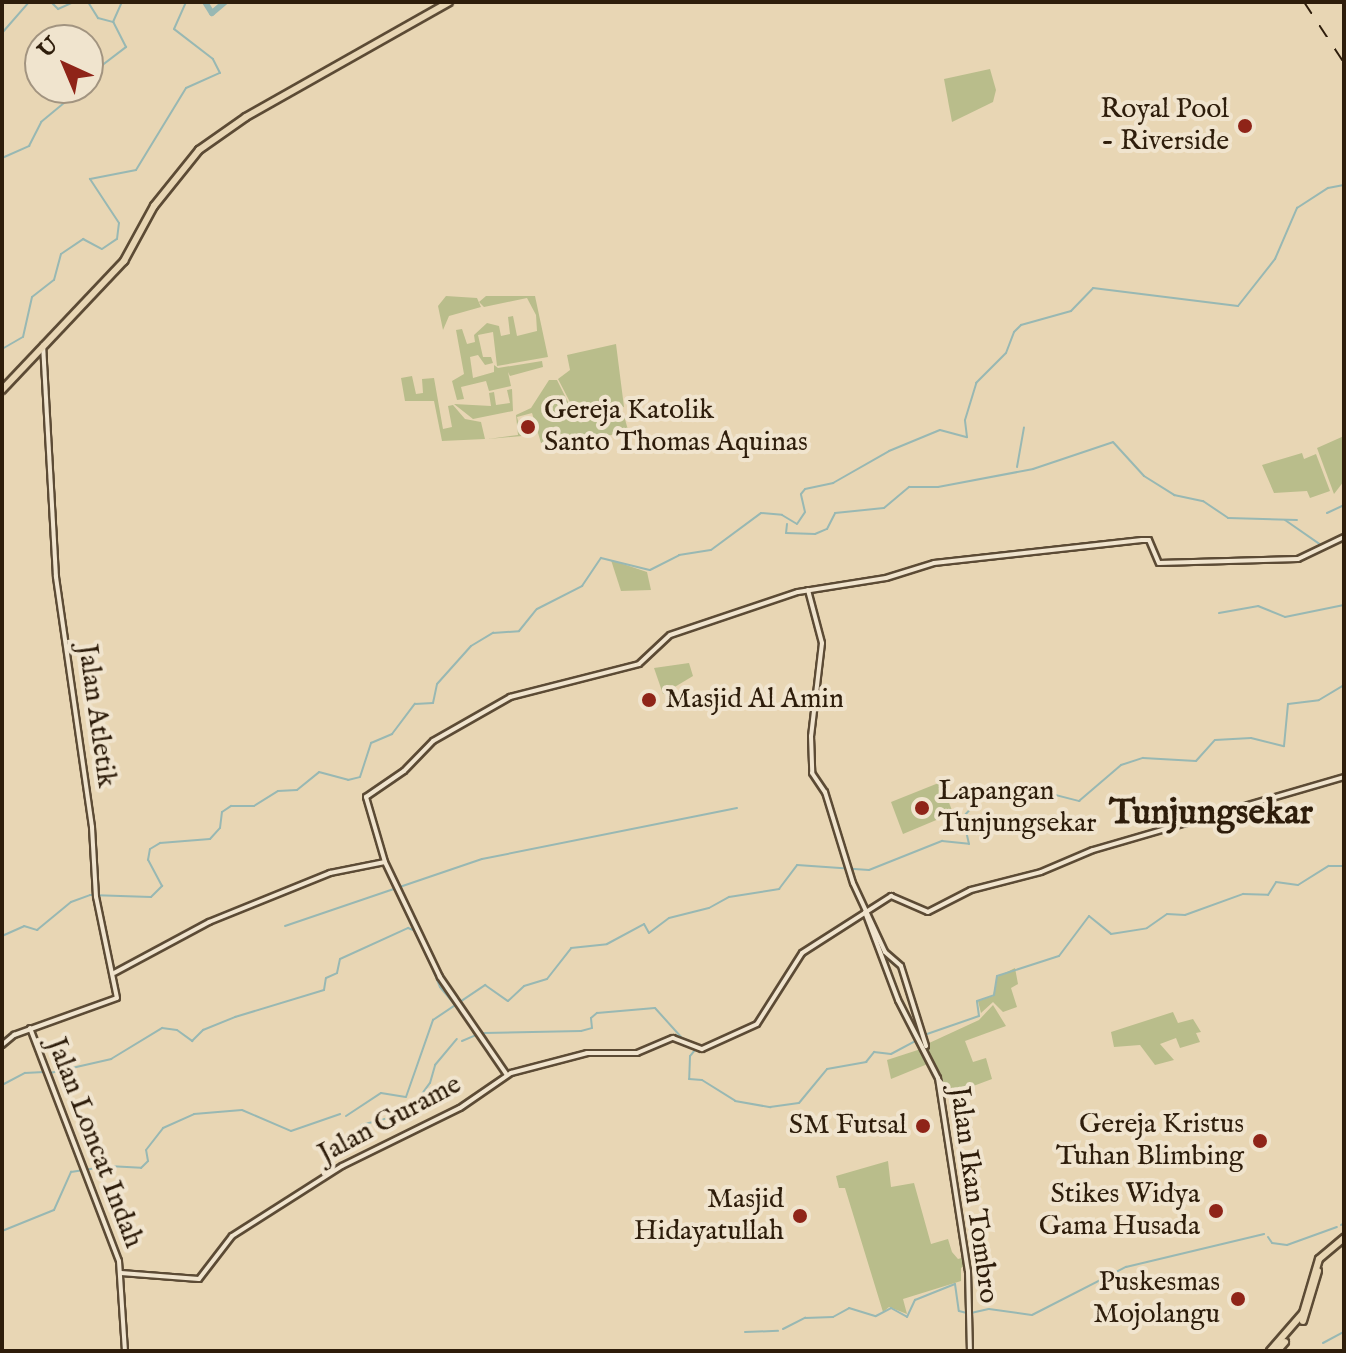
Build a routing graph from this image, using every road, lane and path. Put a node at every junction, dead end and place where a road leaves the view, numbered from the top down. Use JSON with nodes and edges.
{"nodes":[{"id":1,"x":449,"y":2,"type":"edge"},
{"id":2,"x":43,"y":345,"type":"junction"},
{"id":3,"x":2,"y":390,"type":"edge"},
{"id":4,"x":1344,"y":537,"type":"edge"},
{"id":5,"x":808,"y":590,"type":"junction"},
{"id":6,"x":1344,"y":777,"type":"edge"},
{"id":7,"x":385,"y":862,"type":"junction"},
{"id":8,"x":867,"y":911,"type":"junction"},
{"id":9,"x":114,"y":973,"type":"junction"},
{"id":10,"x":913,"y":1004,"type":"junction"},
{"id":11,"x":903,"y":1007,"type":"junction"},
{"id":12,"x":30,"y":1028,"type":"junction"},
{"id":13,"x":2,"y":1045,"type":"edge"},
{"id":14,"x":926,"y":1046,"type":"junction"},
{"id":15,"x":507,"y":1075,"type":"junction"},
{"id":16,"x":1344,"y":1241,"type":"edge"},
{"id":17,"x":121,"y":1273,"type":"junction"},
{"id":18,"x":1307,"y":1311,"type":"junction"},
{"id":19,"x":125,"y":1351,"type":"edge"},
{"id":20,"x":970,"y":1351,"type":"edge"},
{"id":21,"x":1270,"y":1351,"type":"edge"},
{"id":22,"x":1277,"y":1351,"type":"edge"}],
"edges":[{"from":1,"to":2,"type":"main road"},
{"from":2,"to":3,"type":"main road"},
{"from":2,"to":9,"type":"street","name":"Jalan Atletik"},
{"from":4,"to":5,"type":"street"},
{"from":5,"to":7,"type":"street"},
{"from":5,"to":8,"type":"street"},
{"from":6,"to":8,"type":"street"},
{"from":7,"to":9,"type":"street"},
{"from":7,"to":15,"type":"street"},
{"from":8,"to":10,"type":"street"},
{"from":8,"to":11,"type":"street"},
{"from":8,"to":15,"type":"street","name":"Jalan Gurame"},
{"from":9,"to":12,"type":"street","name":"Jalan Atletik"},
{"from":10,"to":11,"type":"street"},
{"from":10,"to":14,"type":"street"},
{"from":11,"to":14,"type":"street"},
{"from":12,"to":13,"type":"street"},
{"from":12,"to":17,"type":"street","name":"Jalan Loncat Indah"},
{"from":14,"to":20,"type":"street","name":"Jalan Ikan Tombro"},
{"from":15,"to":17,"type":"street","name":"Jalan Gurame"},
{"from":16,"to":18,"type":"main road"},
{"from":17,"to":19,"type":"street","name":"Jalan Loncat Indah"},
{"from":18,"to":21,"type":"main road"},
{"from":18,"to":22,"type":"main road"}]}
